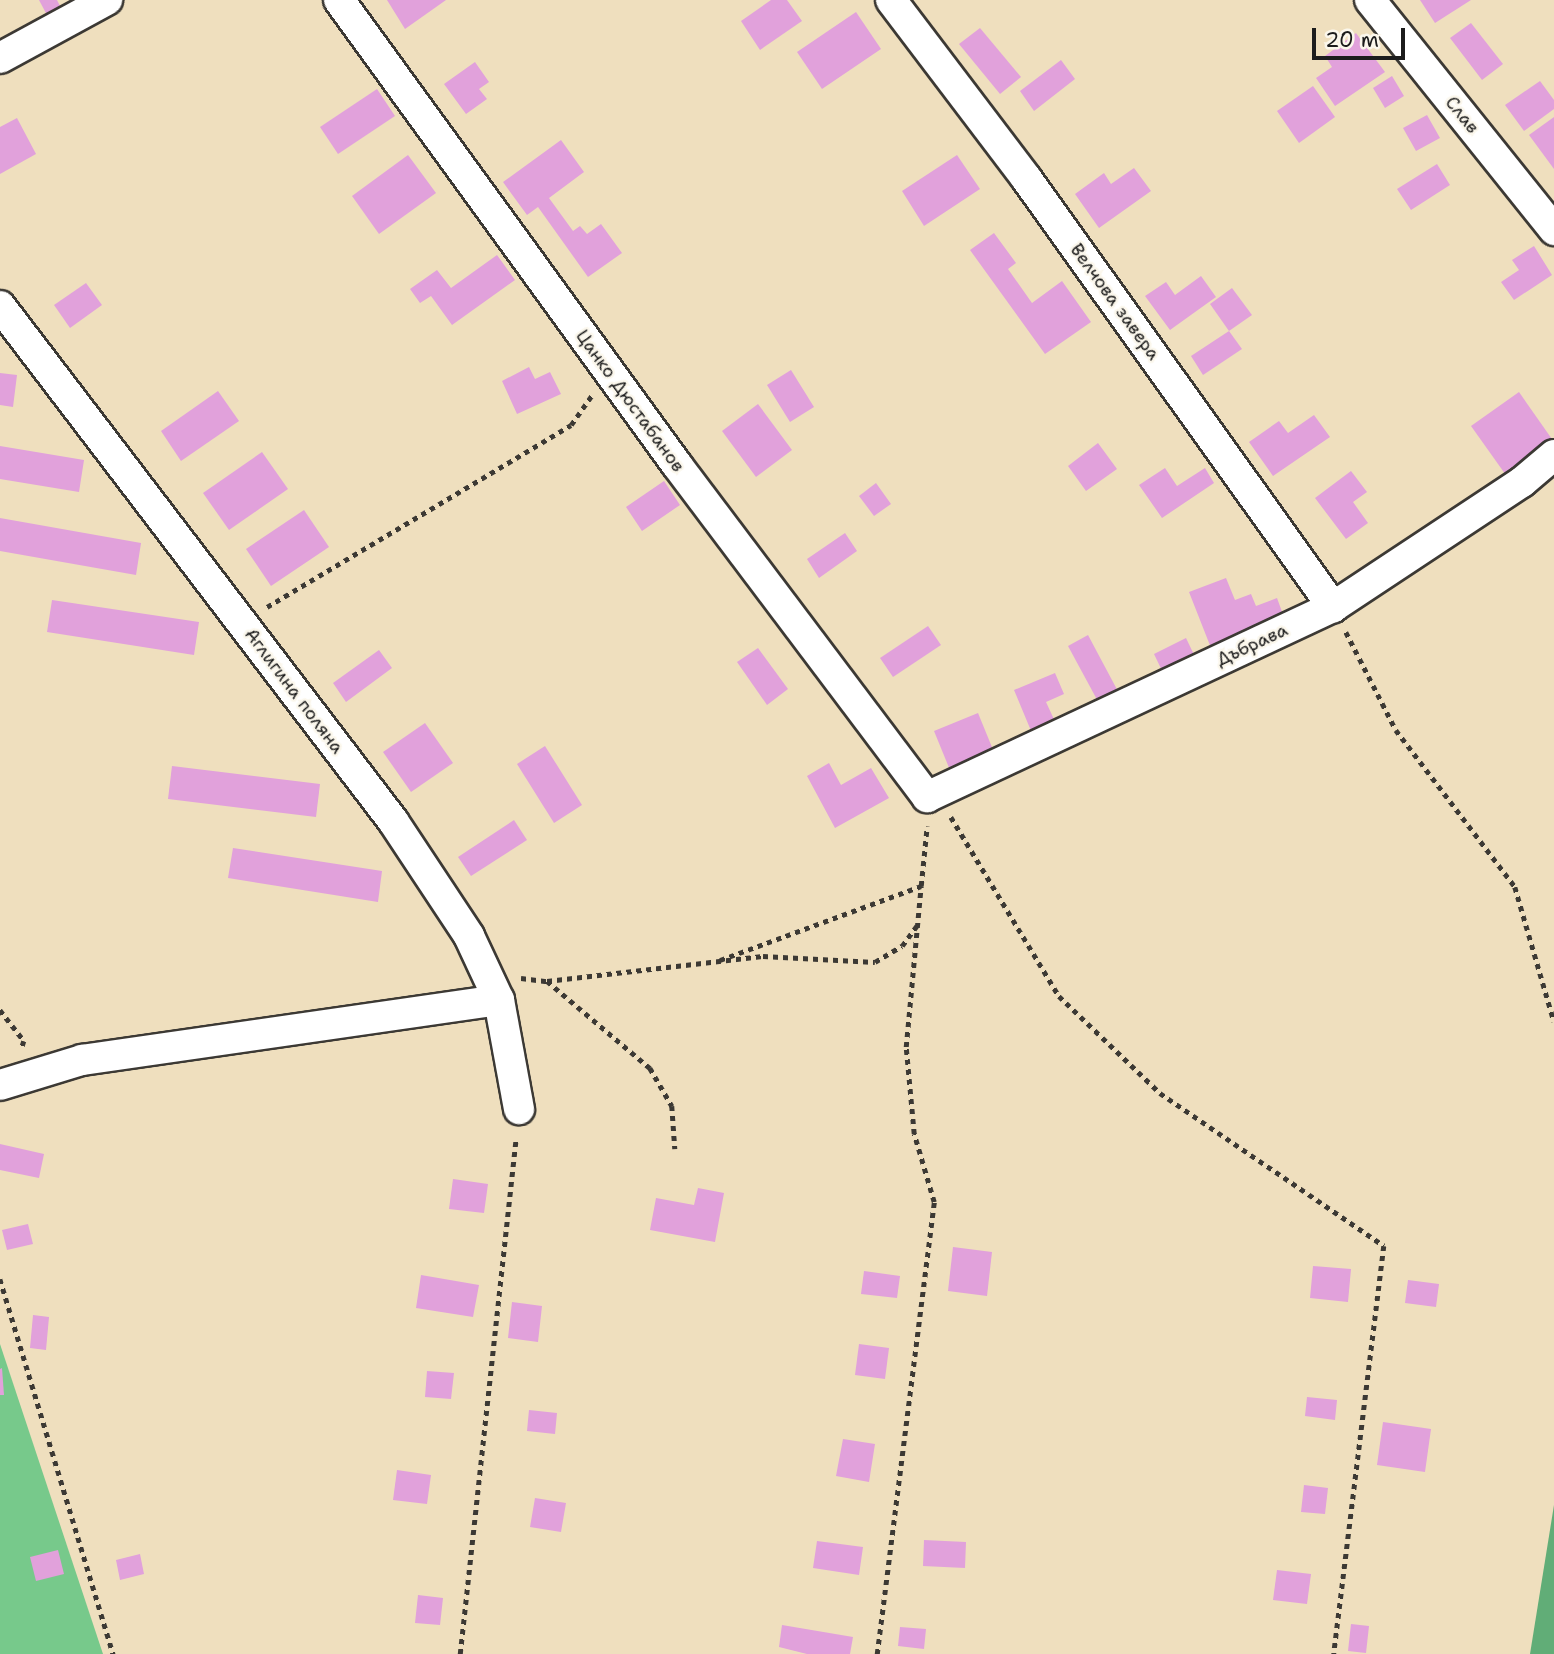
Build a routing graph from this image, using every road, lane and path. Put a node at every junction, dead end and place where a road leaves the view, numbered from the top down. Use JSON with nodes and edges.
{"nodes":[{"id":1,"x":107,"y":0,"type":"edge"},
{"id":2,"x":339,"y":0,"type":"edge"},
{"id":3,"x":891,"y":0,"type":"edge"},
{"id":4,"x":1370,"y":0,"type":"edge"},
{"id":5,"x":0,"y":58,"type":"edge"},
{"id":6,"x":1554,"y":230,"type":"edge"},
{"id":7,"x":0,"y":306,"type":"edge"},
{"id":8,"x":608,"y":372,"type":"junction"},
{"id":9,"x":1554,"y":454,"type":"edge"},
{"id":10,"x":1333,"y":607,"type":"junction"},
{"id":11,"x":242,"y":623,"type":"junction"},
{"id":12,"x":931,"y":795,"type":"junction"},
{"id":13,"x":922,"y":886,"type":"junction"},
{"id":14,"x":919,"y":923,"type":"junction"},
{"id":15,"x":711,"y":963,"type":"junction"},
{"id":16,"x":547,"y":981,"type":"junction"},
{"id":17,"x":493,"y":987,"type":"junction"},
{"id":18,"x":0,"y":1010,"type":"edge"},
{"id":19,"x":1554,"y":1021,"type":"edge"},
{"id":20,"x":6,"y":1084,"type":"edge"},
{"id":21,"x":519,"y":1109,"type":"joint"},
{"id":22,"x":675,"y":1149,"type":"dead end"},
{"id":23,"x":0,"y":1279,"type":"edge"},
{"id":24,"x":113,"y":1654,"type":"edge"},
{"id":25,"x":460,"y":1654,"type":"edge"},
{"id":26,"x":877,"y":1654,"type":"edge"},
{"id":27,"x":1334,"y":1654,"type":"edge"}],
"edges":[{"from":1,"to":5,"type":"street"},
{"from":2,"to":8,"type":"street","name":"Цанко Дюстабанов"},
{"from":3,"to":10,"type":"street","name":"Велчова завера"},
{"from":4,"to":6,"type":"street","name":"Слав"},
{"from":7,"to":11,"type":"street","name":"Аглигина поляна"},
{"from":8,"to":11,"type":"path"},
{"from":8,"to":12,"type":"street","name":"Цанко Дюстабанов"},
{"from":9,"to":10,"type":"street","name":"Дъбрава"},
{"from":10,"to":12,"type":"street","name":"Дъбрава"},
{"from":10,"to":19,"type":"path"},
{"from":11,"to":17,"type":"street","name":"Аглигина поляна"},
{"from":12,"to":13,"type":"path"},
{"from":12,"to":27,"type":"path"},
{"from":13,"to":14,"type":"path"},
{"from":13,"to":15,"type":"path"},
{"from":14,"to":15,"type":"path"},
{"from":14,"to":26,"type":"path"},
{"from":15,"to":16,"type":"path"},
{"from":16,"to":17,"type":"path"},
{"from":16,"to":22,"type":"path"},
{"from":17,"to":20,"type":"street"},
{"from":17,"to":21,"type":"street","name":"Аглигина поляна"},
{"from":18,"to":20,"type":"path"},
{"from":21,"to":25,"type":"path"},
{"from":23,"to":24,"type":"path"}]}
